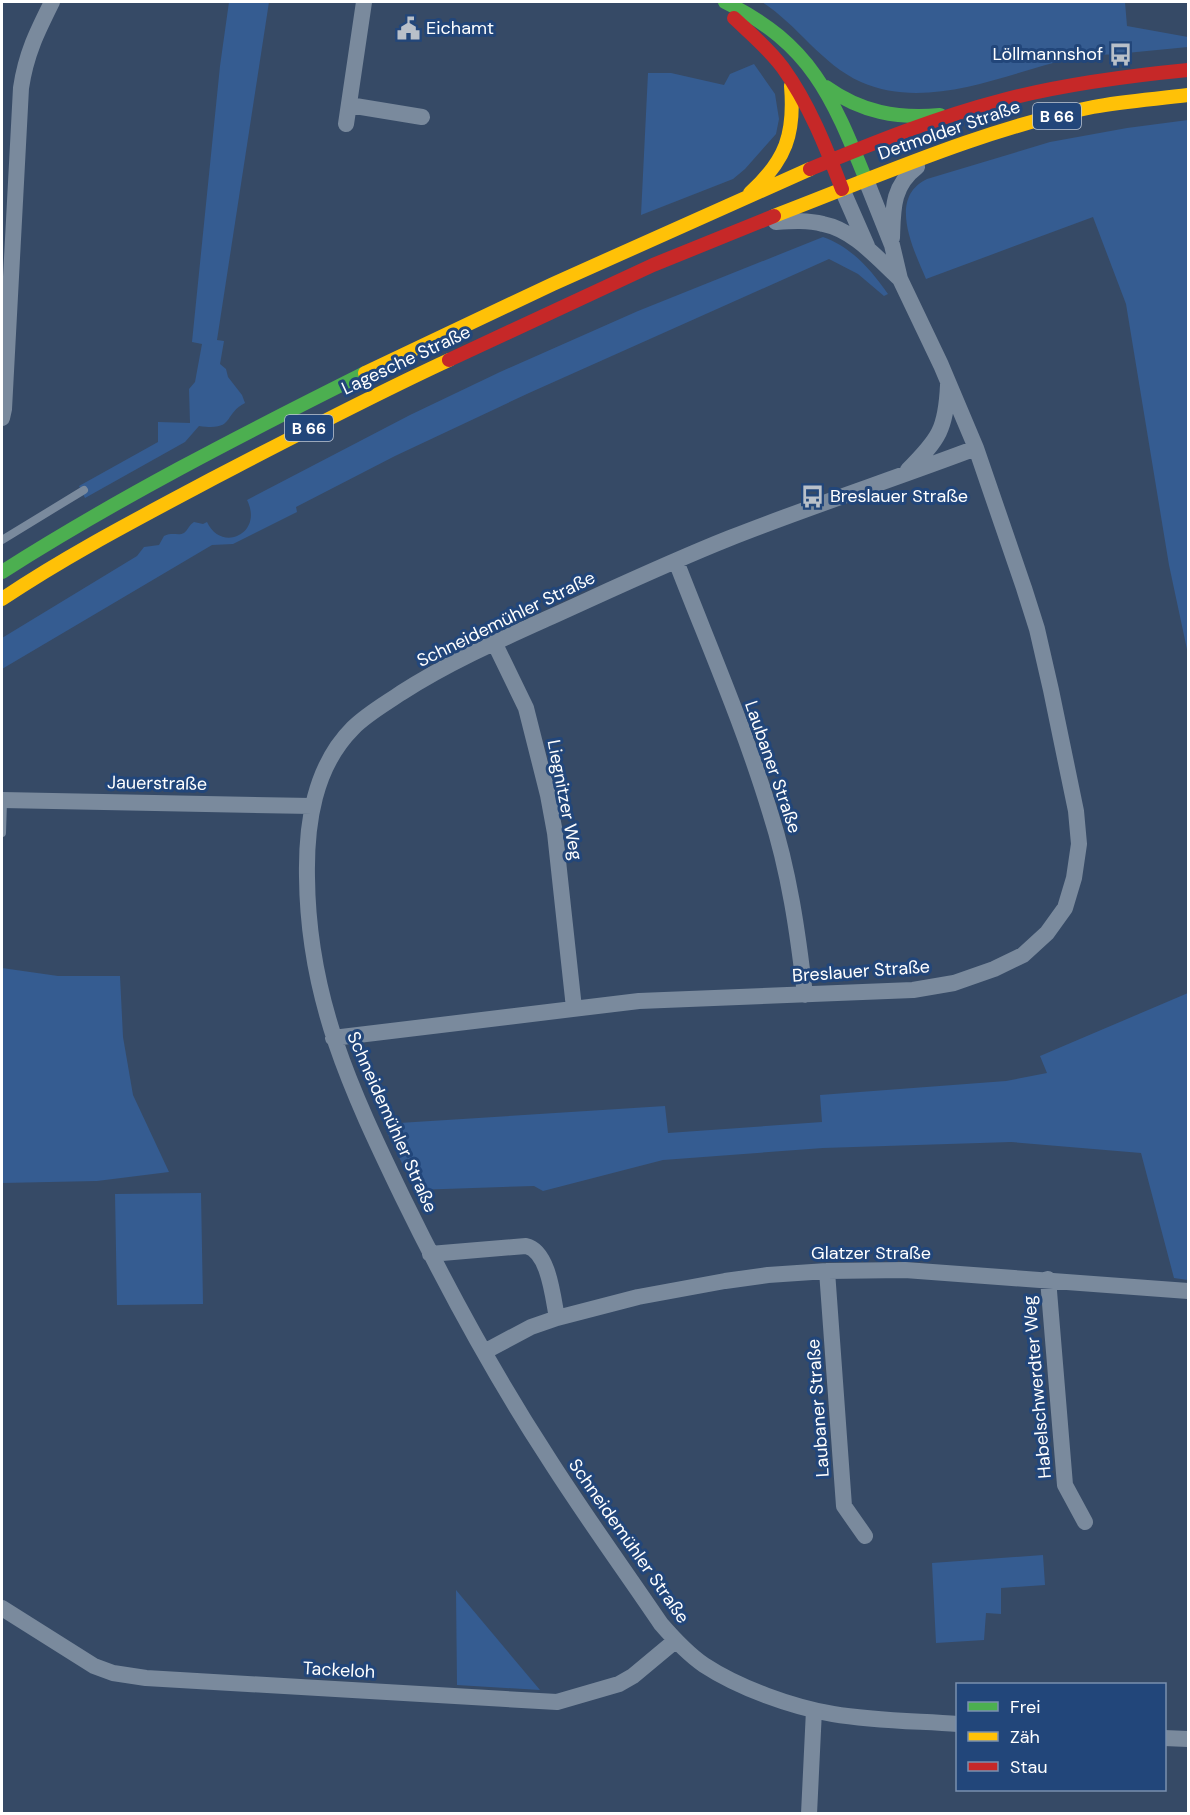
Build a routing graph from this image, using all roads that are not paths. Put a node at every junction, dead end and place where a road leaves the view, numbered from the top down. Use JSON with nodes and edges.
{"nodes":[{"id":1,"x":52,"y":2,"type":"edge"},
{"id":2,"x":364,"y":2,"type":"edge"},
{"id":3,"x":712,"y":2,"type":"edge"},
{"id":4,"x":725,"y":2,"type":"edge"},
{"id":5,"x":804,"y":61,"type":"junction"},
{"id":6,"x":1188,"y":70,"type":"edge"},
{"id":7,"x":790,"y":81,"type":"junction"},
{"id":8,"x":1188,"y":95,"type":"edge"},
{"id":9,"x":349,"y":105,"type":"junction"},
{"id":10,"x":960,"y":113,"type":"junction"},
{"id":11,"x":422,"y":117,"type":"dead end"},
{"id":12,"x":346,"y":124,"type":"dead end"},
{"id":13,"x":854,"y":151,"type":"junction"},
{"id":14,"x":931,"y":156,"type":"junction"},
{"id":15,"x":831,"y":160,"type":"junction"},
{"id":16,"x":866,"y":180,"type":"junction"},
{"id":17,"x":842,"y":189,"type":"junction"},
{"id":18,"x":744,"y":198,"type":"junction"},
{"id":19,"x":755,"y":222,"type":"junction"},
{"id":20,"x":892,"y":245,"type":"junction"},
{"id":21,"x":871,"y":252,"type":"junction"},
{"id":22,"x":900,"y":279,"type":"junction"},
{"id":23,"x":948,"y":381,"type":"junction"},
{"id":24,"x":2,"y":418,"type":"edge"},
{"id":25,"x":976,"y":448,"type":"junction"},
{"id":26,"x":904,"y":475,"type":"junction"},
{"id":27,"x":84,"y":490,"type":"dead end"},
{"id":28,"x":2,"y":540,"type":"edge"},
{"id":29,"x":676,"y":561,"type":"junction"},
{"id":30,"x":2,"y":572,"type":"edge"},
{"id":31,"x":2,"y":599,"type":"edge"},
{"id":32,"x":494,"y":642,"type":"junction"},
{"id":33,"x":2,"y":800,"type":"edge"},
{"id":34,"x":312,"y":806,"type":"junction"},
{"id":35,"x":2,"y":833,"type":"edge"},
{"id":36,"x":805,"y":995,"type":"junction"},
{"id":37,"x":574,"y":1008,"type":"junction"},
{"id":38,"x":333,"y":1038,"type":"junction"},
{"id":39,"x":430,"y":1254,"type":"junction"},
{"id":40,"x":827,"y":1271,"type":"junction"},
{"id":41,"x":1048,"y":1279,"type":"junction"},
{"id":42,"x":1188,"y":1291,"type":"edge"},
{"id":43,"x":557,"y":1318,"type":"junction"},
{"id":44,"x":484,"y":1352,"type":"junction"},
{"id":45,"x":1085,"y":1522,"type":"dead end"},
{"id":46,"x":865,"y":1536,"type":"dead end"},
{"id":47,"x":2,"y":1608,"type":"edge"},
{"id":48,"x":675,"y":1641,"type":"junction"},
{"id":49,"x":814,"y":1710,"type":"junction"},
{"id":50,"x":956,"y":1724,"type":"edge"},
{"id":51,"x":1166,"y":1738,"type":"edge"},
{"id":52,"x":1188,"y":1739,"type":"edge"},
{"id":53,"x":809,"y":1814,"type":"edge"}],
"edges":[{"from":1,"to":24,"type":"street"},
{"from":2,"to":9,"type":"street"},
{"from":3,"to":7,"type":"main road"},
{"from":4,"to":5,"type":"main road","name":"Detmolder Straße"},
{"from":5,"to":10,"type":"main road"},
{"from":5,"to":13,"type":"main road","name":"Detmolder Straße"},
{"from":6,"to":10,"type":"main road","name":"Detmolder Straße","number":"B 66"},
{"from":7,"to":15,"type":"main road"},
{"from":7,"to":18,"type":"main road"},
{"from":8,"to":14,"type":"main road","name":"Detmolder Straße","number":"B 66"},
{"from":9,"to":11,"type":"street"},
{"from":9,"to":12,"type":"street"},
{"from":10,"to":13,"type":"main road","name":"Detmolder Straße","number":"B 66"},
{"from":13,"to":15,"type":"main road","name":"Detmolder Straße","number":"B 66"},
{"from":13,"to":16,"type":"main road","name":"Detmolder Straße"},
{"from":14,"to":16,"type":"main road","name":"Detmolder Straße","number":"B 66"},
{"from":14,"to":20,"type":"street","name":"Breslauer Straße"},
{"from":15,"to":17,"type":"main road"},
{"from":15,"to":18,"type":"main road","name":"Lagesche Straße","number":"B 66"},
{"from":16,"to":17,"type":"main road","name":"Detmolder Straße","number":"B 66"},
{"from":16,"to":20,"type":"street","name":"Breslauer Straße"},
{"from":17,"to":19,"type":"main road","name":"Lagesche Straße","number":"B 66"},
{"from":17,"to":21,"type":"street","name":"Breslauer Straße"},
{"from":18,"to":30,"type":"main road","name":"Lagesche Straße","number":"B 66"},
{"from":19,"to":21,"type":"street","name":"Breslauer Straße"},
{"from":19,"to":31,"type":"main road","name":"Lagesche Straße","number":"B 66"},
{"from":20,"to":22,"type":"street","name":"Breslauer Straße"},
{"from":21,"to":22,"type":"street","name":"Breslauer Straße"},
{"from":22,"to":23,"type":"street","name":"Breslauer Straße"},
{"from":23,"to":25,"type":"street","name":"Breslauer Straße"},
{"from":23,"to":26,"type":"street"},
{"from":25,"to":26,"type":"street","name":"Schneidemühler Straße"},
{"from":25,"to":36,"type":"street","name":"Breslauer Straße"},
{"from":26,"to":29,"type":"street","name":"Schneidemühler Straße"},
{"from":27,"to":28,"type":"lane"},
{"from":29,"to":32,"type":"street","name":"Schneidemühler Straße"},
{"from":29,"to":36,"type":"street","name":"Laubaner Straße"},
{"from":32,"to":34,"type":"street","name":"Schneidemühler Straße"},
{"from":32,"to":37,"type":"street","name":"Liegnitzer Weg"},
{"from":33,"to":34,"type":"street","name":"Jauerstraße"},
{"from":33,"to":35,"type":"lane"},
{"from":34,"to":38,"type":"street","name":"Schneidemühler Straße"},
{"from":36,"to":37,"type":"street","name":"Breslauer Straße"},
{"from":37,"to":38,"type":"street","name":"Breslauer Straße"},
{"from":38,"to":39,"type":"street","name":"Schneidemühler Straße"},
{"from":39,"to":43,"type":"street"},
{"from":39,"to":44,"type":"street","name":"Schneidemühler Straße"},
{"from":40,"to":41,"type":"street","name":"Glatzer Straße"},
{"from":40,"to":43,"type":"street","name":"Glatzer Straße"},
{"from":40,"to":46,"type":"street","name":"Laubaner Straße"},
{"from":41,"to":42,"type":"street","name":"Glatzer Straße"},
{"from":41,"to":45,"type":"street","name":"Habelschwerdter Weg"},
{"from":43,"to":44,"type":"street","name":"Glatzer Straße"},
{"from":44,"to":48,"type":"street","name":"Schneidemühler Straße"},
{"from":47,"to":48,"type":"street","name":"Tackeloh"},
{"from":48,"to":49,"type":"street","name":"Schneidemühler Straße"},
{"from":49,"to":50,"type":"street","name":"Schneidemühler Straße"},
{"from":49,"to":53,"type":"street"},
{"from":51,"to":52,"type":"street"}]}
